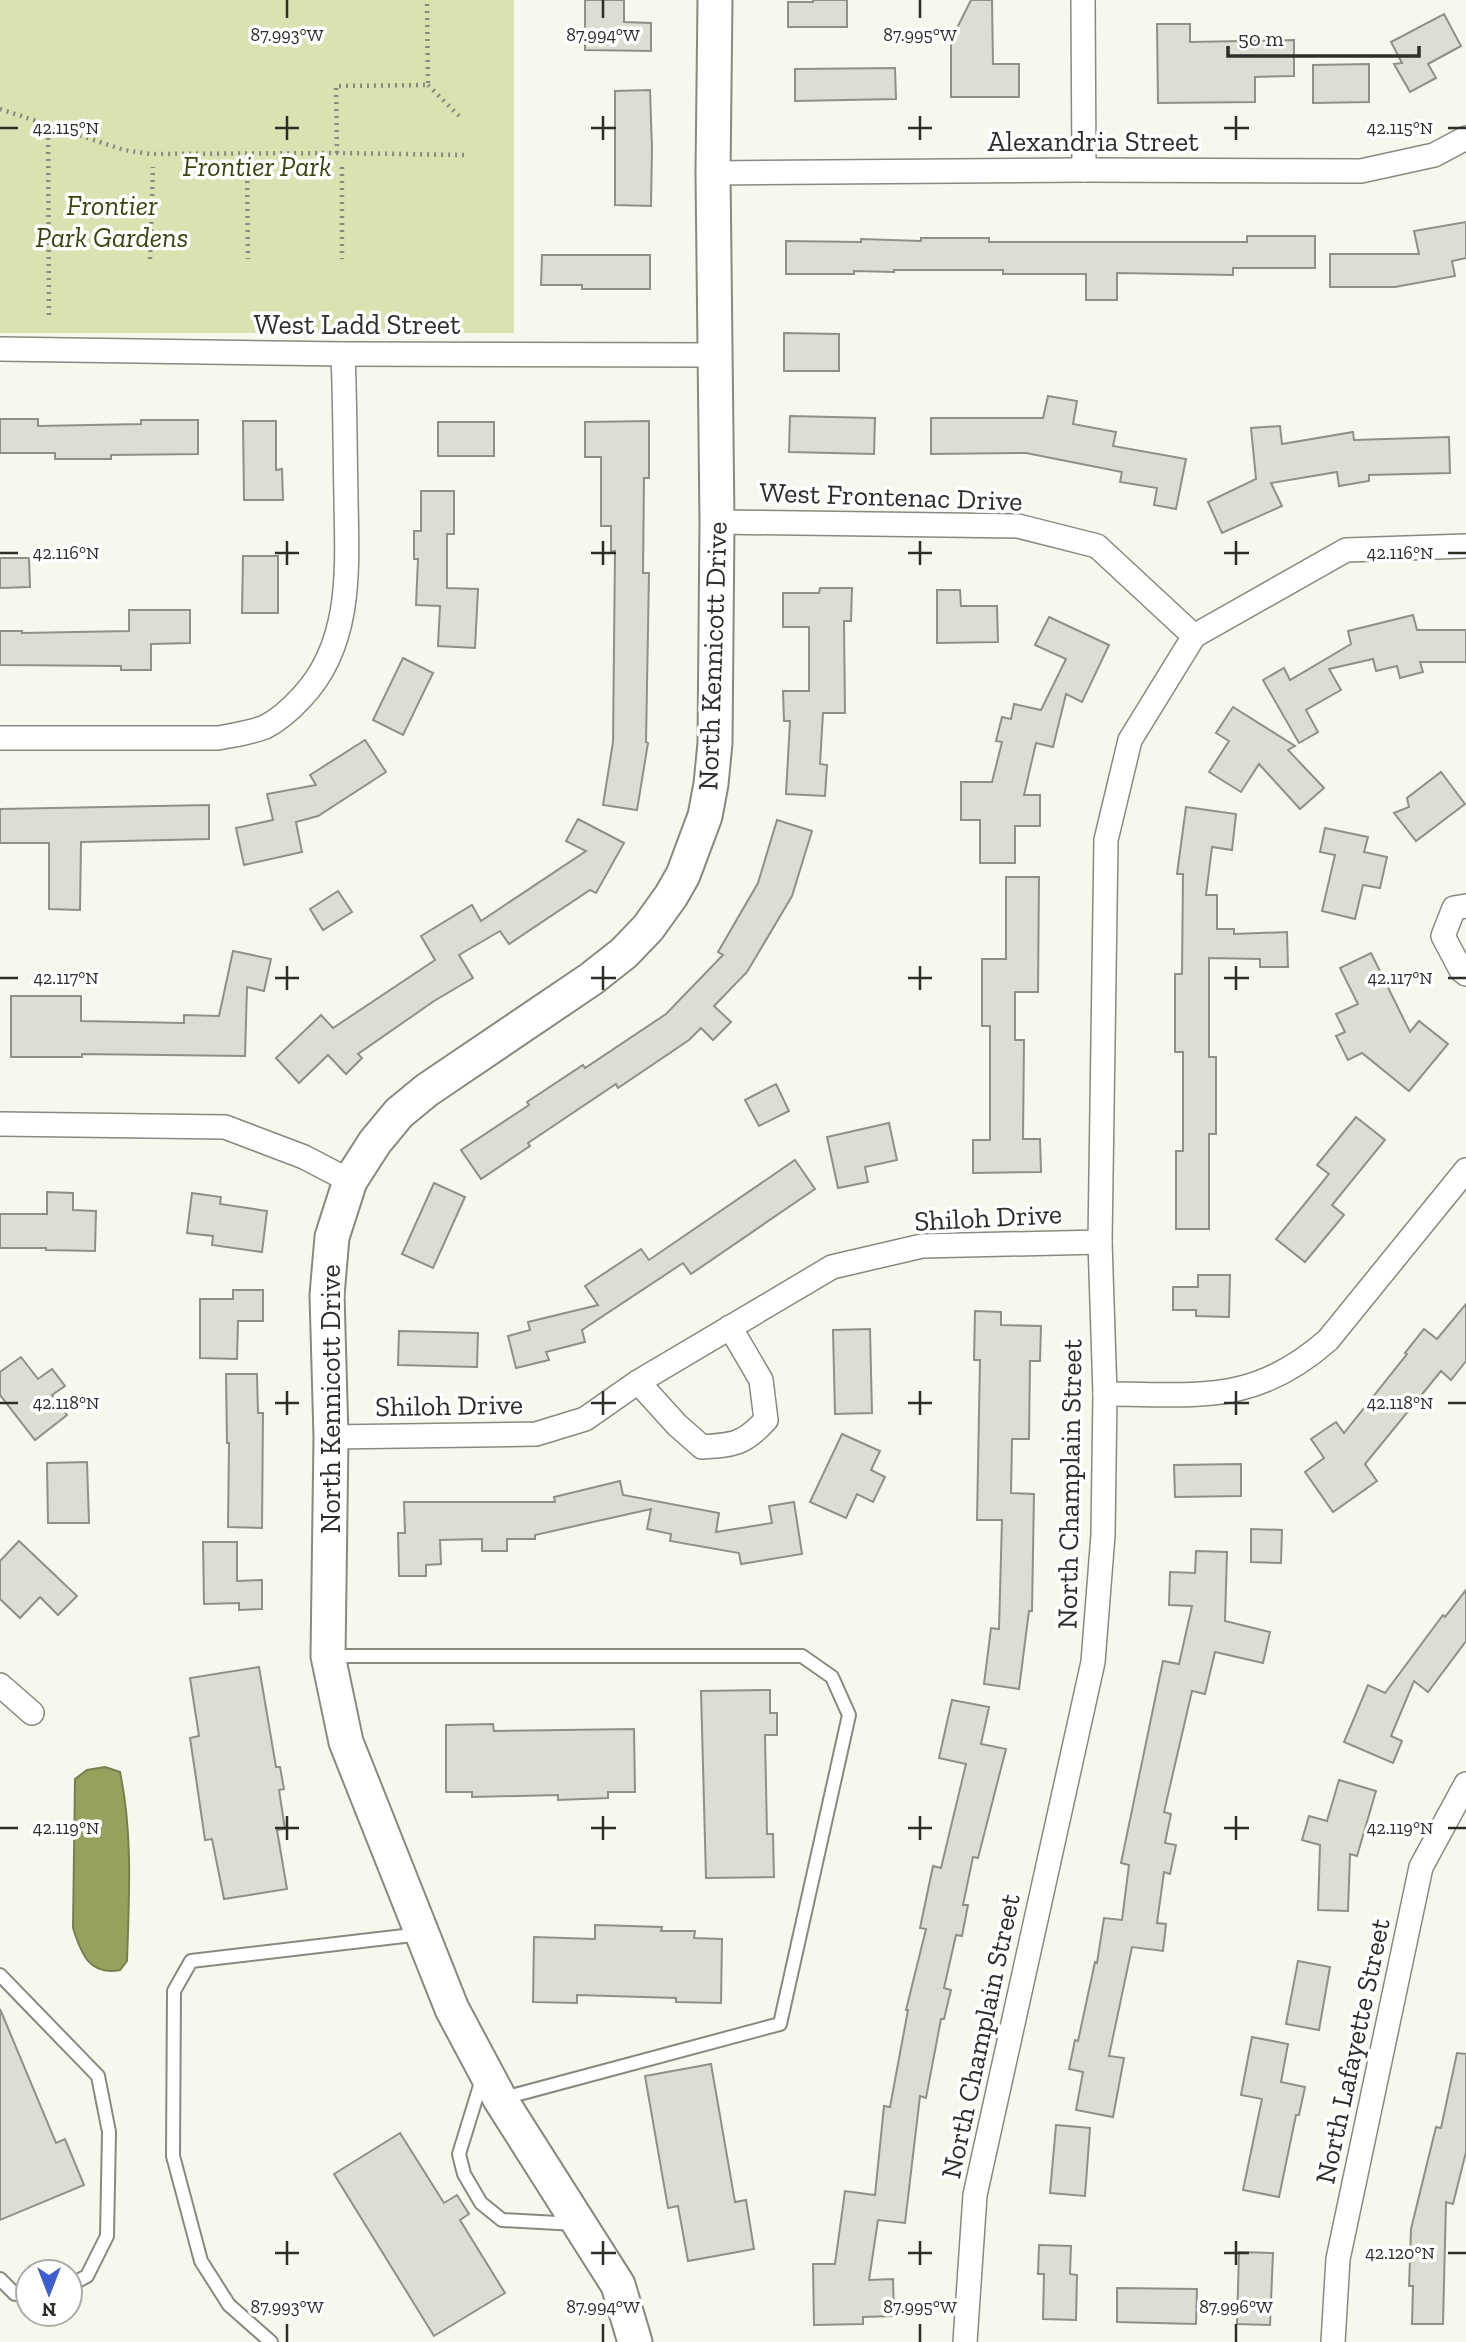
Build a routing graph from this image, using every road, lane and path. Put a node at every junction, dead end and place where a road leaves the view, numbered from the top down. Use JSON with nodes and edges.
{"nodes":[{"id":1,"x":427,"y":0,"type":"edge"},
{"id":2,"x":715,"y":0,"type":"edge"},
{"id":3,"x":1083,"y":0,"type":"edge"},
{"id":4,"x":428,"y":85,"type":"junction"},
{"id":5,"x":0,"y":109,"type":"edge"},
{"id":6,"x":459,"y":116,"type":"dead end"},
{"id":7,"x":48,"y":124,"type":"junction"},
{"id":8,"x":1466,"y":138,"type":"edge"},
{"id":9,"x":337,"y":153,"type":"junction"},
{"id":10,"x":464,"y":155,"type":"dead end"},
{"id":11,"x":153,"y":167,"type":"dead end"},
{"id":12,"x":247,"y":167,"type":"dead end"},
{"id":13,"x":342,"y":167,"type":"dead end"},
{"id":14,"x":1084,"y":170,"type":"junction"},
{"id":15,"x":713,"y":173,"type":"junction"},
{"id":16,"x":150,"y":259,"type":"dead end"},
{"id":17,"x":248,"y":259,"type":"dead end"},
{"id":18,"x":342,"y":259,"type":"dead end"},
{"id":19,"x":49,"y":317,"type":"dead end"},
{"id":20,"x":0,"y":349,"type":"edge"},
{"id":21,"x":343,"y":354,"type":"junction"},
{"id":22,"x":714,"y":355,"type":"junction"},
{"id":23,"x":717,"y":522,"type":"junction"},
{"id":24,"x":1466,"y":546,"type":"edge"},
{"id":25,"x":1194,"y":636,"type":"junction"},
{"id":26,"x":0,"y":738,"type":"edge"},
{"id":27,"x":1466,"y":906,"type":"edge"},
{"id":28,"x":1466,"y":974,"type":"edge"},
{"id":29,"x":0,"y":1124,"type":"edge"},
{"id":30,"x":1466,"y":1170,"type":"edge"},
{"id":31,"x":350,"y":1181,"type":"junction"},
{"id":32,"x":1100,"y":1242,"type":"junction"},
{"id":33,"x":730,"y":1327,"type":"junction"},
{"id":34,"x":638,"y":1382,"type":"junction"},
{"id":35,"x":1105,"y":1394,"type":"junction"},
{"id":36,"x":331,"y":1437,"type":"junction"},
{"id":37,"x":328,"y":1656,"type":"junction"},
{"id":38,"x":0,"y":1685,"type":"edge"},
{"id":39,"x":32,"y":1713,"type":"dead end"},
{"id":40,"x":1466,"y":1784,"type":"edge"},
{"id":41,"x":422,"y":1934,"type":"junction"},
{"id":42,"x":0,"y":1975,"type":"edge"},
{"id":43,"x":492,"y":2085,"type":"junction"},
{"id":44,"x":580,"y":2225,"type":"junction"},
{"id":45,"x":84,"y":2278,"type":"edge"},
{"id":46,"x":0,"y":2279,"type":"edge"},
{"id":47,"x":14,"y":2292,"type":"edge"},
{"id":48,"x":271,"y":2342,"type":"edge"},
{"id":49,"x":635,"y":2342,"type":"edge"},
{"id":50,"x":965,"y":2342,"type":"edge"},
{"id":51,"x":1333,"y":2342,"type":"edge"}],
"edges":[{"from":1,"to":4,"type":"path"},
{"from":2,"to":15,"type":"street","name":"North Kennicott Drive"},
{"from":3,"to":14,"type":"street"},
{"from":4,"to":6,"type":"path"},
{"from":4,"to":9,"type":"path"},
{"from":5,"to":7,"type":"path"},
{"from":7,"to":9,"type":"path"},
{"from":7,"to":19,"type":"path"},
{"from":8,"to":14,"type":"street","name":"Alexandria Street"},
{"from":9,"to":10,"type":"path"},
{"from":11,"to":16,"type":"path"},
{"from":12,"to":17,"type":"path"},
{"from":13,"to":18,"type":"path"},
{"from":14,"to":15,"type":"street","name":"Alexandria Street"},
{"from":15,"to":22,"type":"street","name":"North Kennicott Drive"},
{"from":20,"to":21,"type":"street","name":"West Ladd Street"},
{"from":21,"to":22,"type":"street","name":"West Ladd Street"},
{"from":21,"to":26,"type":"street"},
{"from":22,"to":23,"type":"street","name":"North Kennicott Drive"},
{"from":23,"to":25,"type":"street","name":"West Frontenac Drive"},
{"from":23,"to":31,"type":"street","name":"North Kennicott Drive"},
{"from":24,"to":25,"type":"street"},
{"from":25,"to":32,"type":"street","name":"North Champlain Street"},
{"from":27,"to":28,"type":"street"},
{"from":29,"to":31,"type":"street"},
{"from":30,"to":35,"type":"street"},
{"from":31,"to":36,"type":"street","name":"North Kennicott Drive"},
{"from":32,"to":33,"type":"street","name":"Shiloh Drive"},
{"from":32,"to":35,"type":"street","name":"North Champlain Street"},
{"from":33,"to":34,"type":"street","name":"Shiloh Drive"},
{"from":33,"to":34,"type":"street"},
{"from":34,"to":36,"type":"street","name":"Shiloh Drive"},
{"from":35,"to":50,"type":"street","name":"North Champlain Street"},
{"from":36,"to":37,"type":"street","name":"North Kennicott Drive"},
{"from":37,"to":41,"type":"street","name":"North Kennicott Drive"},
{"from":37,"to":43,"type":"lane"},
{"from":38,"to":39,"type":"street"},
{"from":40,"to":51,"type":"street","name":"North Lafayette Street"},
{"from":41,"to":43,"type":"street","name":"North Kennicott Drive"},
{"from":41,"to":48,"type":"lane"},
{"from":42,"to":45,"type":"lane"},
{"from":43,"to":44,"type":"street","name":"North Kennicott Drive"},
{"from":43,"to":44,"type":"lane"},
{"from":44,"to":49,"type":"street","name":"North Kennicott Drive"},
{"from":46,"to":47,"type":"lane"}]}
